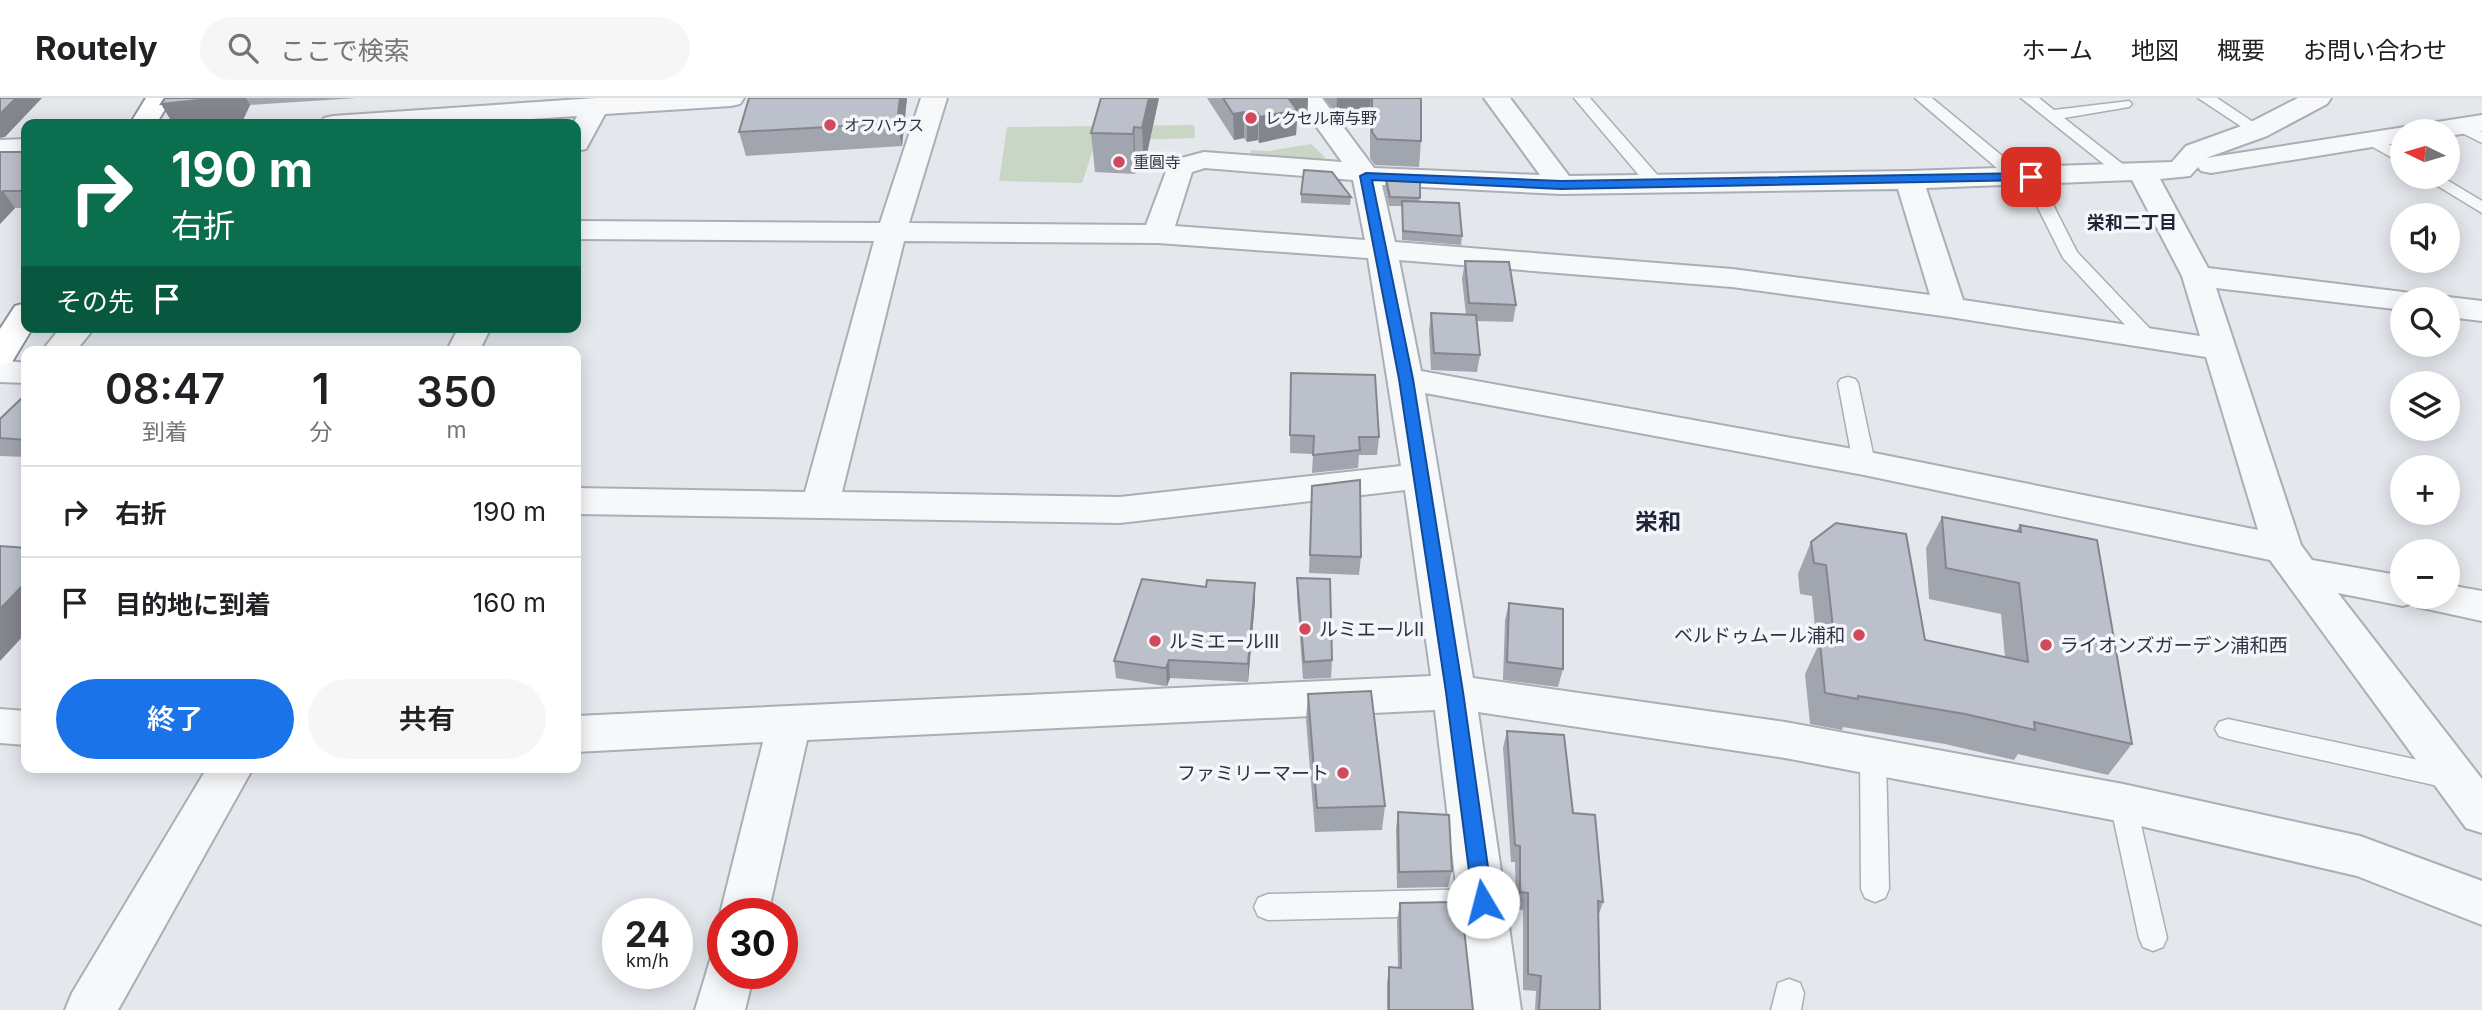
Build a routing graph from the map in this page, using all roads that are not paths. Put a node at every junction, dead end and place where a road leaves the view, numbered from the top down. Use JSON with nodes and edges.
{"nodes":[{"id":1,"x":159,"y":98,"type":"edge"},
{"id":2,"x":731,"y":98,"type":"edge"},
{"id":3,"x":934,"y":98,"type":"edge"},
{"id":4,"x":1309,"y":98,"type":"edge"},
{"id":5,"x":1497,"y":98,"type":"edge"},
{"id":6,"x":1582,"y":98,"type":"edge"},
{"id":7,"x":1923,"y":98,"type":"edge"},
{"id":8,"x":2029,"y":98,"type":"edge"},
{"id":9,"x":2114,"y":98,"type":"edge"},
{"id":10,"x":2206,"y":98,"type":"edge"},
{"id":11,"x":2310,"y":100,"type":"edge"},
{"id":12,"x":596,"y":106,"type":"junction"},
{"id":13,"x":469,"y":107,"type":"edge"},
{"id":14,"x":2051,"y":115,"type":"junction"},
{"id":15,"x":146,"y":119,"type":"edge"},
{"id":16,"x":399,"y":119,"type":"edge"},
{"id":17,"x":2257,"y":130,"type":"junction"},
{"id":18,"x":581,"y":134,"type":"edge"},
{"id":19,"x":2390,"y":136,"type":"edge"},
{"id":20,"x":2370,"y":139,"type":"junction"},
{"id":21,"x":21,"y":147,"type":"edge"},
{"id":22,"x":0,"y":148,"type":"edge"},
{"id":23,"x":2390,"y":151,"type":"edge"},
{"id":24,"x":2180,"y":170,"type":"junction"},
{"id":25,"x":2134,"y":173,"type":"junction"},
{"id":26,"x":1364,"y":174,"type":"junction"},
{"id":27,"x":2025,"y":177,"type":"junction"},
{"id":28,"x":1909,"y":180,"type":"junction"},
{"id":29,"x":1654,"y":182,"type":"junction"},
{"id":30,"x":1561,"y":185,"type":"junction"},
{"id":31,"x":2451,"y":189,"type":"edge"},
{"id":32,"x":2482,"y":208,"type":"edge"},
{"id":33,"x":581,"y":230,"type":"edge"},
{"id":34,"x":892,"y":231,"type":"junction"},
{"id":35,"x":1158,"y":234,"type":"junction"},
{"id":36,"x":1382,"y":250,"type":"junction"},
{"id":37,"x":2197,"y":276,"type":"junction"},
{"id":38,"x":2390,"y":299,"type":"edge"},
{"id":39,"x":1950,"y":307,"type":"junction"},
{"id":40,"x":2460,"y":308,"type":"edge"},
{"id":41,"x":2482,"y":311,"type":"edge"},
{"id":42,"x":21,"y":321,"type":"edge"},
{"id":43,"x":2148,"y":338,"type":"junction"},
{"id":44,"x":2220,"y":349,"type":"junction"},
{"id":45,"x":0,"y":355,"type":"edge"},
{"id":46,"x":0,"y":370,"type":"edge"},
{"id":47,"x":21,"y":372,"type":"edge"},
{"id":48,"x":1406,"y":379,"type":"junction"},
{"id":49,"x":1848,"y":383,"type":"dead end"},
{"id":50,"x":1864,"y":463,"type":"junction"},
{"id":51,"x":1419,"y":476,"type":"junction"},
{"id":52,"x":581,"y":501,"type":"edge"},
{"id":53,"x":820,"y":506,"type":"junction"},
{"id":54,"x":2292,"y":560,"type":"junction"},
{"id":55,"x":2390,"y":587,"type":"edge"},
{"id":56,"x":2460,"y":602,"type":"edge"},
{"id":57,"x":2482,"y":606,"type":"edge"},
{"id":58,"x":1454,"y":692,"type":"junction"},
{"id":59,"x":789,"y":724,"type":"junction"},
{"id":60,"x":0,"y":726,"type":"edge"},
{"id":61,"x":21,"y":728,"type":"edge"},
{"id":62,"x":2228,"y":729,"type":"dead end"},
{"id":63,"x":581,"y":734,"type":"edge"},
{"id":64,"x":1873,"y":755,"type":"junction"},
{"id":65,"x":228,"y":773,"type":"edge"},
{"id":66,"x":2456,"y":779,"type":"junction"},
{"id":67,"x":2123,"y":803,"type":"junction"},
{"id":68,"x":2482,"y":814,"type":"edge"},
{"id":69,"x":1875,"y":889,"type":"dead end"},
{"id":70,"x":748,"y":898,"type":"edge"},
{"id":71,"x":1483,"y":902,"type":"junction"},
{"id":72,"x":2482,"y":904,"type":"edge"},
{"id":73,"x":1268,"y":908,"type":"dead end"},
{"id":74,"x":2153,"y":937,"type":"dead end"},
{"id":75,"x":725,"y":989,"type":"edge"},
{"id":76,"x":90,"y":1010,"type":"edge"},
{"id":77,"x":720,"y":1010,"type":"edge"},
{"id":78,"x":1496,"y":1010,"type":"edge"}],
"edges":[{"from":1,"to":15,"type":"highway"},
{"from":2,"to":12,"type":"street"},
{"from":3,"to":34,"type":"street"},
{"from":4,"to":26,"type":"street"},
{"from":5,"to":30,"type":"street"},
{"from":6,"to":29,"type":"lane"},
{"from":7,"to":27,"type":"lane"},
{"from":8,"to":14,"type":"lane"},
{"from":9,"to":14,"type":"lane"},
{"from":10,"to":17,"type":"lane"},
{"from":11,"to":17,"type":"street"},
{"from":12,"to":13,"type":"street"},
{"from":12,"to":18,"type":"street"},
{"from":13,"to":16,"type":"street"},
{"from":14,"to":25,"type":"lane"},
{"from":17,"to":24,"type":"street"},
{"from":19,"to":20,"type":"street"},
{"from":20,"to":23,"type":"lane"},
{"from":20,"to":24,"type":"street"},
{"from":21,"to":22,"type":"street"},
{"from":24,"to":25,"type":"street"},
{"from":25,"to":27,"type":"street"},
{"from":25,"to":37,"type":"street"},
{"from":26,"to":30,"type":"street"},
{"from":26,"to":35,"type":"street"},
{"from":26,"to":36,"type":"street"},
{"from":27,"to":28,"type":"street"},
{"from":27,"to":43,"type":"lane"},
{"from":28,"to":29,"type":"street"},
{"from":28,"to":39,"type":"street"},
{"from":29,"to":30,"type":"street"},
{"from":31,"to":32,"type":"lane"},
{"from":33,"to":34,"type":"street"},
{"from":34,"to":35,"type":"street"},
{"from":34,"to":53,"type":"street"},
{"from":35,"to":36,"type":"street"},
{"from":36,"to":39,"type":"street"},
{"from":36,"to":48,"type":"street"},
{"from":37,"to":38,"type":"street"},
{"from":37,"to":44,"type":"street"},
{"from":39,"to":43,"type":"street"},
{"from":40,"to":41,"type":"street"},
{"from":42,"to":45,"type":"highway"},
{"from":43,"to":44,"type":"street"},
{"from":44,"to":54,"type":"street"},
{"from":46,"to":47,"type":"street"},
{"from":48,"to":50,"type":"street"},
{"from":48,"to":51,"type":"street"},
{"from":49,"to":50,"type":"lane"},
{"from":50,"to":54,"type":"street"},
{"from":51,"to":53,"type":"street"},
{"from":51,"to":58,"type":"street"},
{"from":52,"to":53,"type":"street"},
{"from":54,"to":55,"type":"street"},
{"from":54,"to":66,"type":"street"},
{"from":56,"to":57,"type":"street"},
{"from":58,"to":59,"type":"street"},
{"from":58,"to":64,"type":"street"},
{"from":58,"to":71,"type":"street"},
{"from":59,"to":63,"type":"street"},
{"from":59,"to":70,"type":"street"},
{"from":60,"to":61,"type":"street"},
{"from":62,"to":66,"type":"lane"},
{"from":64,"to":67,"type":"street"},
{"from":64,"to":69,"type":"lane"},
{"from":65,"to":76,"type":"street"},
{"from":66,"to":68,"type":"street"},
{"from":67,"to":72,"type":"street"},
{"from":67,"to":74,"type":"lane"},
{"from":71,"to":73,"type":"lane"},
{"from":71,"to":78,"type":"street"},
{"from":75,"to":77,"type":"street"}]}
